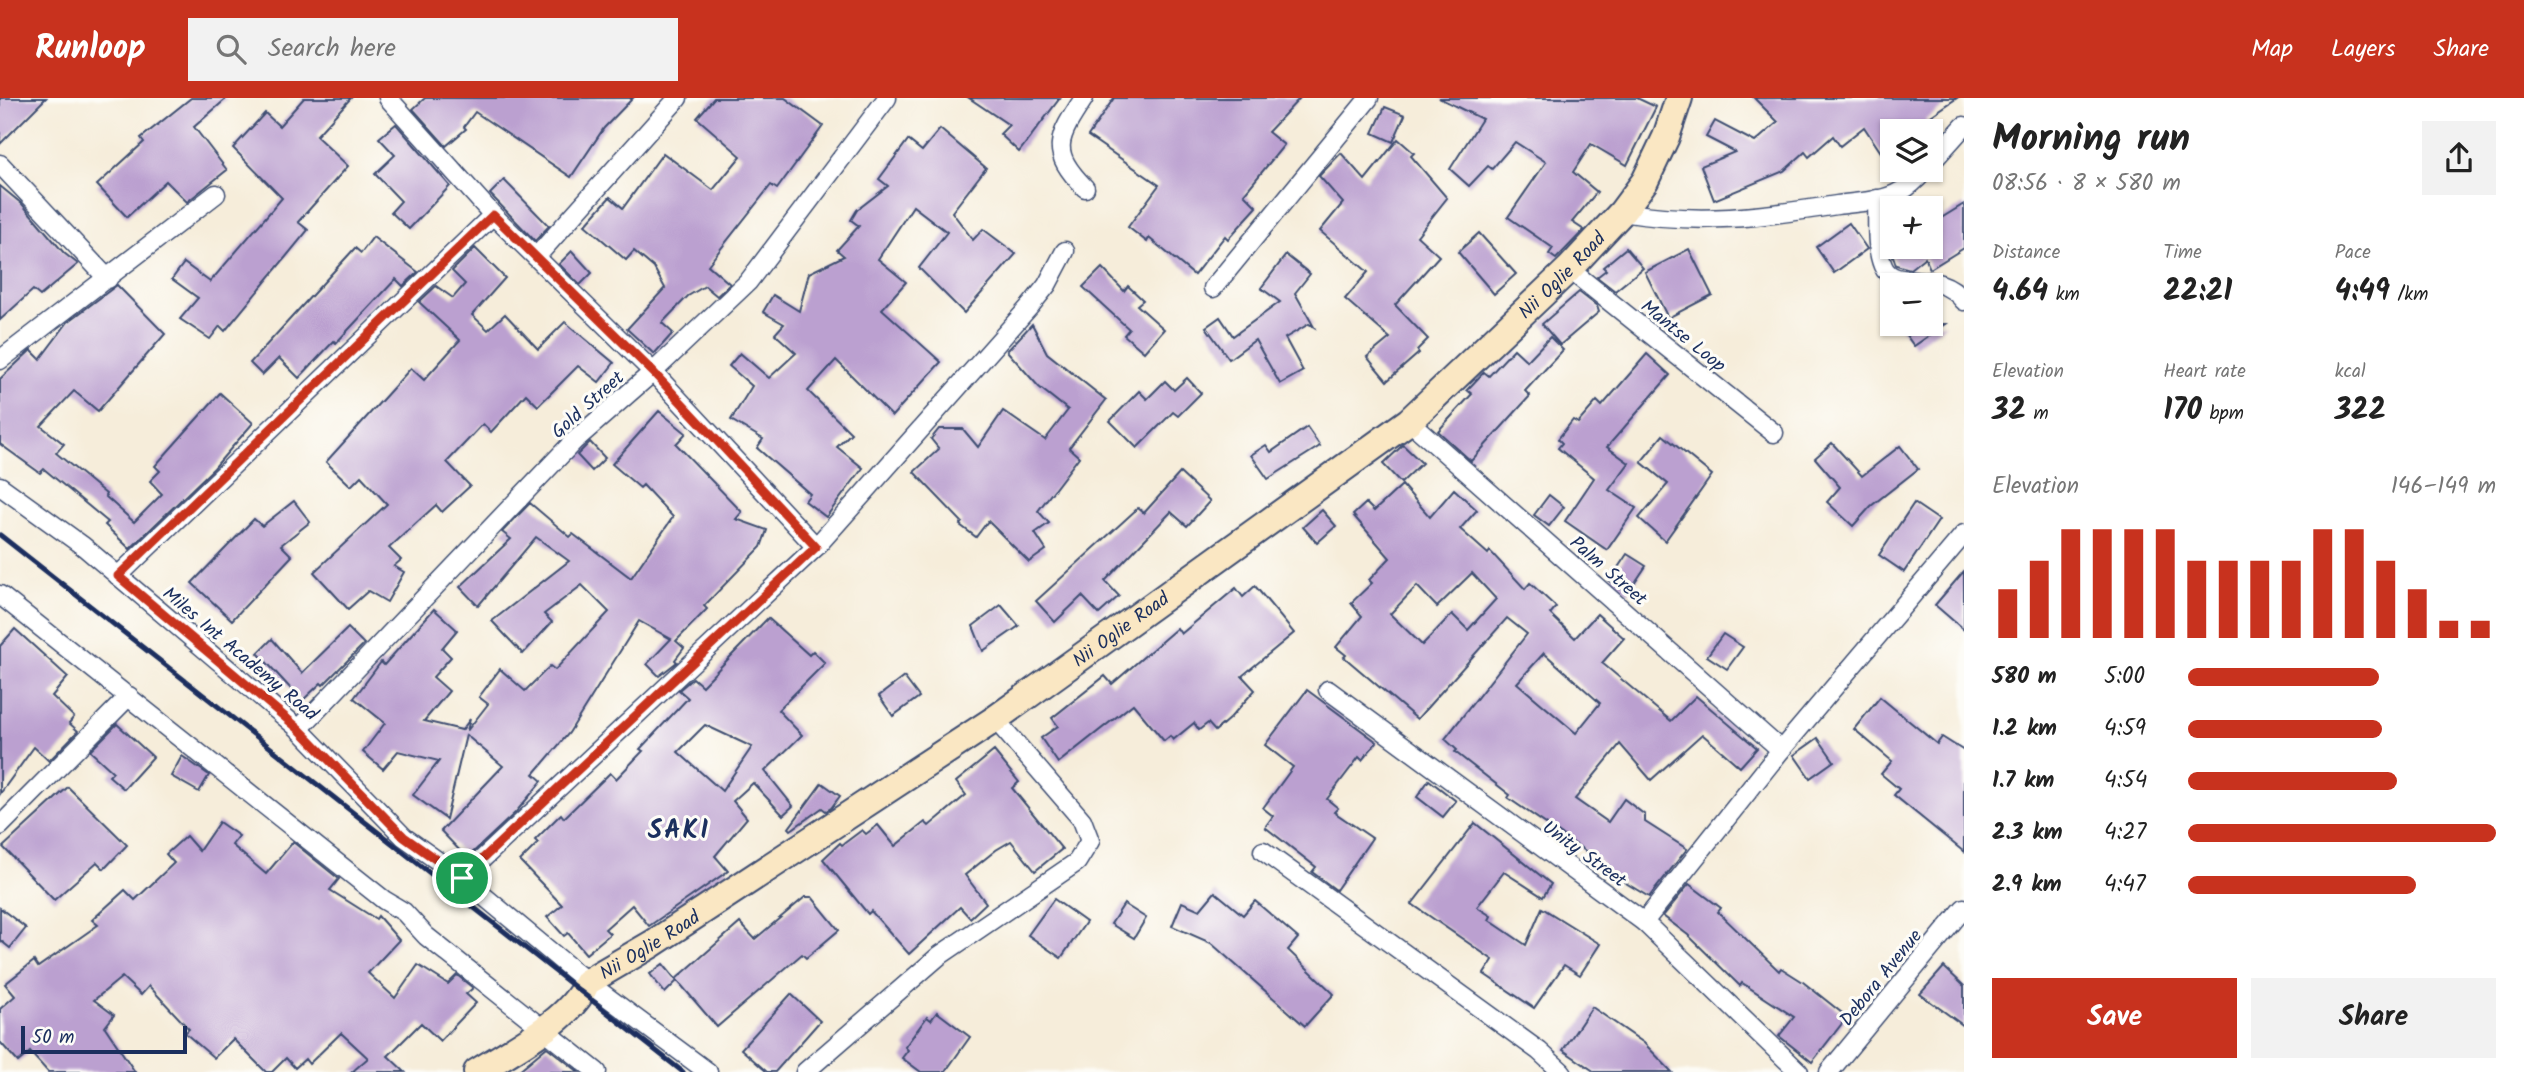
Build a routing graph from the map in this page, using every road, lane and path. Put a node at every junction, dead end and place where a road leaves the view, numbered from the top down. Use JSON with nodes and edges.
{"nodes":[{"id":1,"x":388,"y":98,"type":"edge"},
{"id":2,"x":678,"y":98,"type":"edge"},
{"id":3,"x":887,"y":98,"type":"edge"},
{"id":4,"x":1084,"y":98,"type":"edge"},
{"id":5,"x":1369,"y":98,"type":"edge"},
{"id":6,"x":1679,"y":98,"type":"edge"},
{"id":7,"x":1964,"y":126,"type":"edge"},
{"id":8,"x":1943,"y":149,"type":"edge"},
{"id":9,"x":0,"y":164,"type":"edge"},
{"id":10,"x":1911,"y":182,"type":"edge"},
{"id":11,"x":1085,"y":188,"type":"dead end"},
{"id":12,"x":216,"y":194,"type":"dead end"},
{"id":13,"x":1877,"y":199,"type":"junction"},
{"id":14,"x":1622,"y":212,"type":"junction"},
{"id":15,"x":493,"y":215,"type":"junction"},
{"id":16,"x":1065,"y":251,"type":"dead end"},
{"id":17,"x":536,"y":257,"type":"junction"},
{"id":18,"x":1569,"y":269,"type":"junction"},
{"id":19,"x":108,"y":279,"type":"junction"},
{"id":20,"x":1213,"y":288,"type":"dead end"},
{"id":21,"x":1964,"y":301,"type":"edge"},
{"id":22,"x":0,"y":360,"type":"edge"},
{"id":23,"x":653,"y":372,"type":"junction"},
{"id":24,"x":1409,"y":421,"type":"junction"},
{"id":25,"x":1774,"y":433,"type":"dead end"},
{"id":26,"x":0,"y":486,"type":"edge"},
{"id":27,"x":1964,"y":534,"type":"edge"},
{"id":28,"x":816,"y":547,"type":"junction"},
{"id":29,"x":118,"y":576,"type":"junction"},
{"id":30,"x":0,"y":595,"type":"edge"},
{"id":31,"x":1328,"y":690,"type":"dead end"},
{"id":32,"x":129,"y":696,"type":"junction"},
{"id":33,"x":995,"y":719,"type":"junction"},
{"id":34,"x":299,"y":729,"type":"junction"},
{"id":35,"x":1782,"y":750,"type":"junction"},
{"id":36,"x":0,"y":827,"type":"edge"},
{"id":37,"x":1263,"y":851,"type":"dead end"},
{"id":38,"x":462,"y":878,"type":"junction"},
{"id":39,"x":1964,"y":908,"type":"edge"},
{"id":40,"x":1644,"y":922,"type":"junction"},
{"id":41,"x":587,"y":982,"type":"junction"},
{"id":42,"x":545,"y":1028,"type":"junction"},
{"id":43,"x":477,"y":1072,"type":"edge"},
{"id":44,"x":597,"y":1072,"type":"edge"},
{"id":45,"x":708,"y":1072,"type":"edge"},
{"id":46,"x":804,"y":1072,"type":"edge"},
{"id":47,"x":1562,"y":1072,"type":"edge"},
{"id":48,"x":1798,"y":1072,"type":"edge"},
{"id":49,"x":1829,"y":1072,"type":"edge"}],
"edges":[{"from":1,"to":15,"type":"street"},
{"from":2,"to":17,"type":"street"},
{"from":3,"to":23,"type":"street","name":"Gold Street"},
{"from":4,"to":11,"type":"street"},
{"from":5,"to":20,"type":"street"},
{"from":6,"to":14,"type":"street","name":"Nii Oglie Road"},
{"from":7,"to":8,"type":"street"},
{"from":9,"to":19,"type":"street"},
{"from":10,"to":13,"type":"street"},
{"from":12,"to":19,"type":"street"},
{"from":13,"to":14,"type":"street"},
{"from":13,"to":21,"type":"street"},
{"from":14,"to":18,"type":"street","name":"Nii Oglie Road"},
{"from":15,"to":17,"type":"street"},
{"from":15,"to":29,"type":"street"},
{"from":16,"to":28,"type":"street"},
{"from":17,"to":23,"type":"street"},
{"from":18,"to":24,"type":"street","name":"Nii Oglie Road"},
{"from":18,"to":25,"type":"street","name":"Mantse Loop"},
{"from":19,"to":22,"type":"street"},
{"from":23,"to":28,"type":"street"},
{"from":23,"to":34,"type":"street","name":"Gold Street"},
{"from":24,"to":33,"type":"street","name":"Nii Oglie Road"},
{"from":24,"to":35,"type":"street","name":"Palm Street"},
{"from":26,"to":29,"type":"street","name":"Miles Int Academy Road"},
{"from":27,"to":35,"type":"street"},
{"from":28,"to":38,"type":"street"},
{"from":29,"to":34,"type":"street","name":"Miles Int Academy Road"},
{"from":30,"to":32,"type":"street"},
{"from":31,"to":40,"type":"street","name":"Unity Street"},
{"from":32,"to":36,"type":"street"},
{"from":32,"to":42,"type":"street"},
{"from":33,"to":41,"type":"street","name":"Nii Oglie Road"},
{"from":33,"to":46,"type":"street"},
{"from":34,"to":38,"type":"street","name":"Miles Int Academy Road"},
{"from":35,"to":40,"type":"street"},
{"from":37,"to":47,"type":"street"},
{"from":38,"to":41,"type":"street","name":"Miles Int Academy Road"},
{"from":39,"to":49,"type":"street","name":"Debora Avenue"},
{"from":40,"to":48,"type":"street","name":"Unity Street"},
{"from":41,"to":42,"type":"street","name":"Nii Oglie Road"},
{"from":41,"to":45,"type":"street","name":"Miles Int Academy Road"},
{"from":42,"to":43,"type":"street","name":"Nii Oglie Road"},
{"from":42,"to":44,"type":"street"}]}
